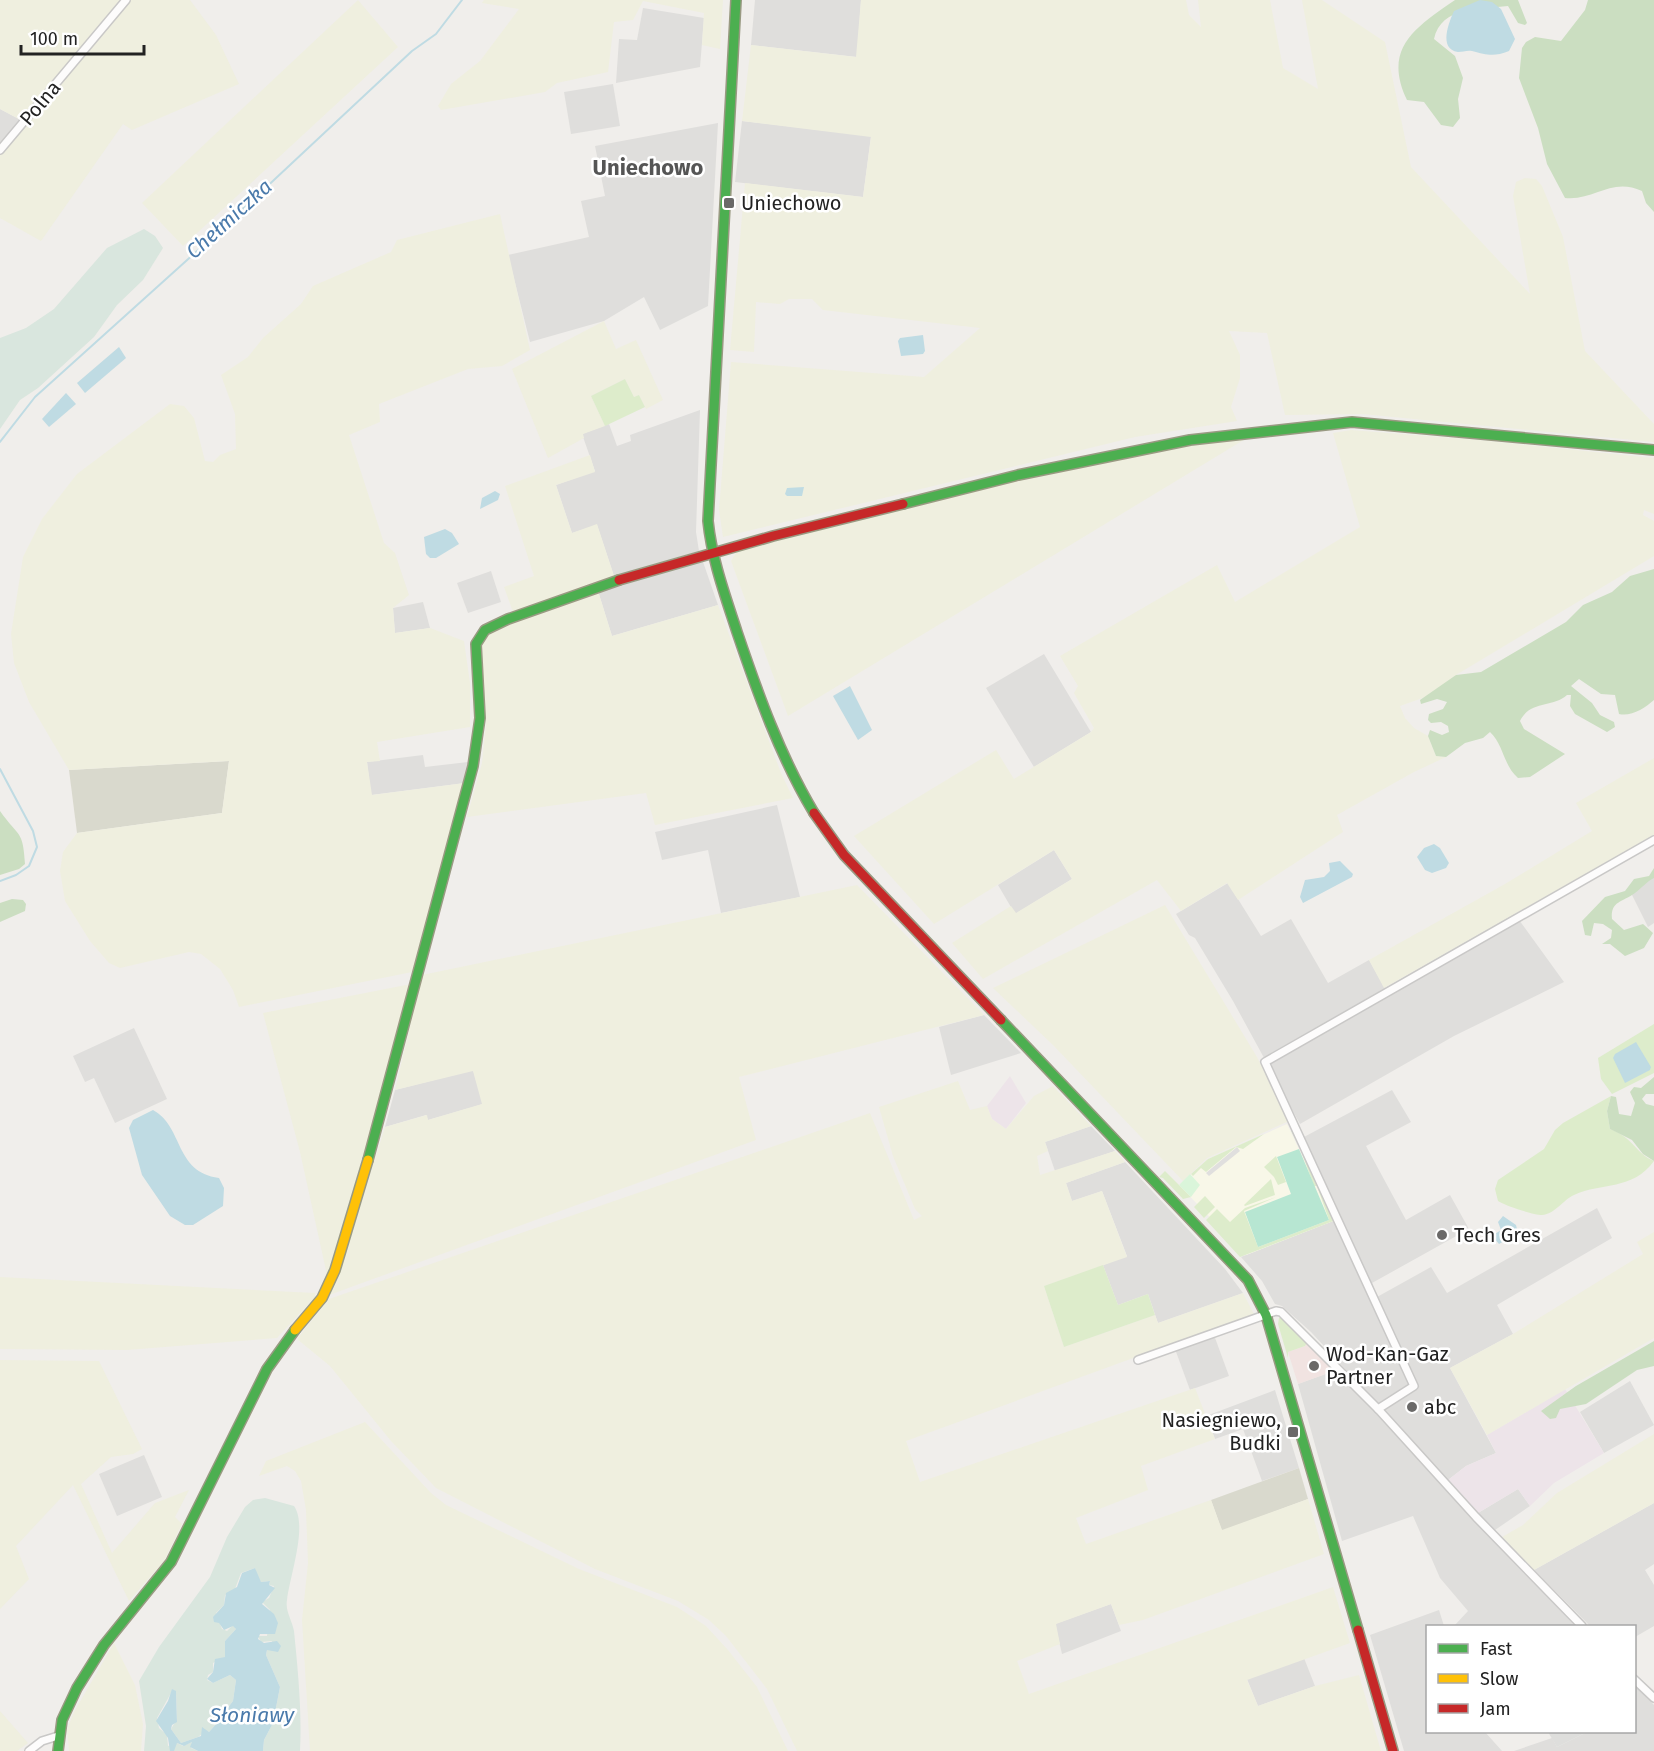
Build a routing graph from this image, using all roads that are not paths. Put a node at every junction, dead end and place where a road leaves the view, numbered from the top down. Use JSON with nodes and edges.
{"nodes":[{"id":1,"x":126,"y":0,"type":"edge"},
{"id":2,"x":735,"y":0,"type":"edge"},
{"id":3,"x":0,"y":150,"type":"edge"},
{"id":4,"x":1654,"y":450,"type":"edge"},
{"id":5,"x":712,"y":552,"type":"junction"},
{"id":6,"x":1654,"y":840,"type":"edge"},
{"id":7,"x":1266,"y":1315,"type":"junction"},
{"id":8,"x":1138,"y":1360,"type":"dead end"},
{"id":9,"x":1378,"y":1409,"type":"junction"},
{"id":10,"x":1581,"y":1625,"type":"edge"},
{"id":11,"x":1636,"y":1680,"type":"edge"},
{"id":12,"x":1654,"y":1698,"type":"edge"},
{"id":13,"x":58,"y":1736,"type":"junction"},
{"id":14,"x":29,"y":1751,"type":"edge"},
{"id":15,"x":58,"y":1751,"type":"edge"},
{"id":16,"x":1393,"y":1751,"type":"edge"}],
"edges":[{"from":1,"to":3,"type":"street","name":"Polna"},
{"from":2,"to":5,"type":"street"},
{"from":4,"to":5,"type":"street"},
{"from":5,"to":7,"type":"street"},
{"from":5,"to":13,"type":"street"},
{"from":6,"to":9,"type":"street"},
{"from":7,"to":8,"type":"street"},
{"from":7,"to":9,"type":"street"},
{"from":7,"to":16,"type":"street"},
{"from":9,"to":10,"type":"street"},
{"from":11,"to":12,"type":"street"},
{"from":13,"to":14,"type":"street"},
{"from":13,"to":15,"type":"street"}]}
